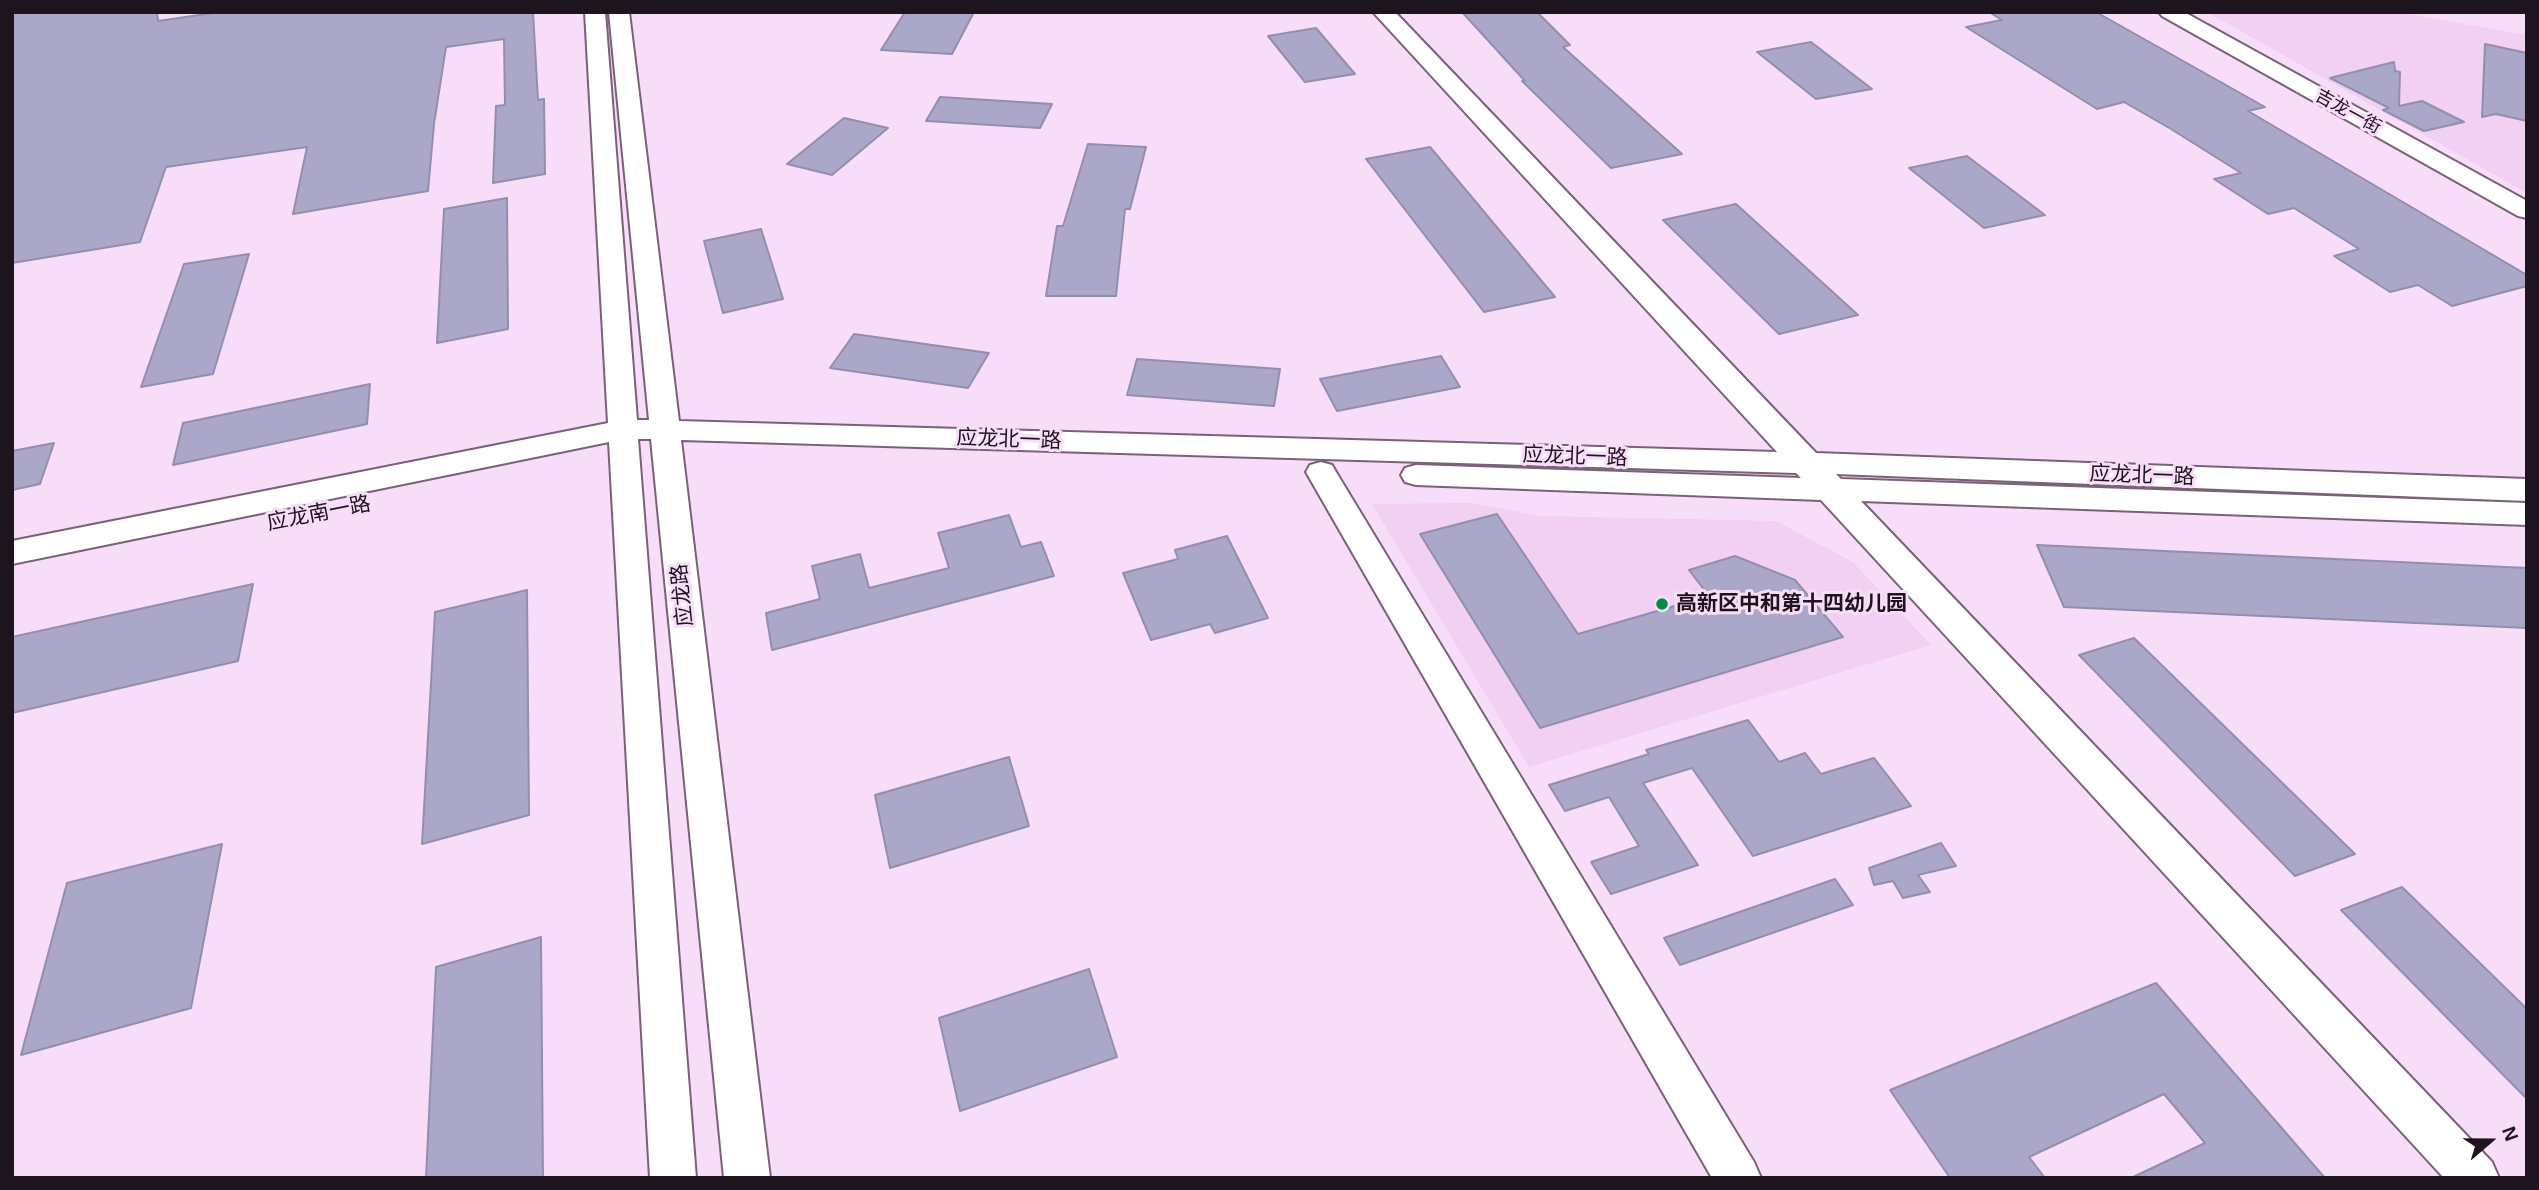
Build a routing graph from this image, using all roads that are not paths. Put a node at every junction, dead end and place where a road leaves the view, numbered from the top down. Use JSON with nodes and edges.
{"nodes":[{"id":1,"x":595,"y":12,"type":"edge"},
{"id":2,"x":619,"y":12,"type":"edge"},
{"id":3,"x":1383,"y":12,"type":"edge"},
{"id":4,"x":2169,"y":12,"type":"edge"},
{"id":5,"x":2527,"y":211,"type":"edge"},
{"id":6,"x":625,"y":441,"type":"junction"},
{"id":7,"x":667,"y":441,"type":"junction"},
{"id":8,"x":1806,"y":463,"type":"junction"},
{"id":9,"x":1321,"y":472,"type":"junction"},
{"id":10,"x":1828,"y":488,"type":"junction"},
{"id":11,"x":2527,"y":490,"type":"edge"},
{"id":12,"x":2527,"y":514,"type":"edge"},
{"id":13,"x":12,"y":553,"type":"edge"},
{"id":14,"x":12,"y":575,"type":"edge"},
{"id":15,"x":674,"y":1178,"type":"edge"},
{"id":16,"x":747,"y":1178,"type":"edge"},
{"id":17,"x":1738,"y":1178,"type":"edge"},
{"id":18,"x":2476,"y":1178,"type":"edge"}],
"edges":[{"from":1,"to":6,"type":"street"},
{"from":2,"to":7,"type":"street","name":"应龙路"},
{"from":3,"to":8,"type":"street"},
{"from":4,"to":5,"type":"street","name":"吉龙一街"},
{"from":6,"to":7,"type":"street","name":"应龙北一路"},
{"from":6,"to":13,"type":"street","name":"应龙南一路"},
{"from":6,"to":14,"type":"street","name":"应龙南一路"},
{"from":6,"to":15,"type":"street"},
{"from":7,"to":8,"type":"street","name":"应龙北一路"},
{"from":7,"to":9,"type":"street","name":"应龙北一路"},
{"from":7,"to":16,"type":"street","name":"应龙路"},
{"from":8,"to":10,"type":"street"},
{"from":8,"to":11,"type":"street","name":"应龙北一路"},
{"from":9,"to":10,"type":"street","name":"应龙北一路"},
{"from":9,"to":17,"type":"street"},
{"from":10,"to":12,"type":"street","name":"应龙北一路"},
{"from":10,"to":18,"type":"street"}]}
